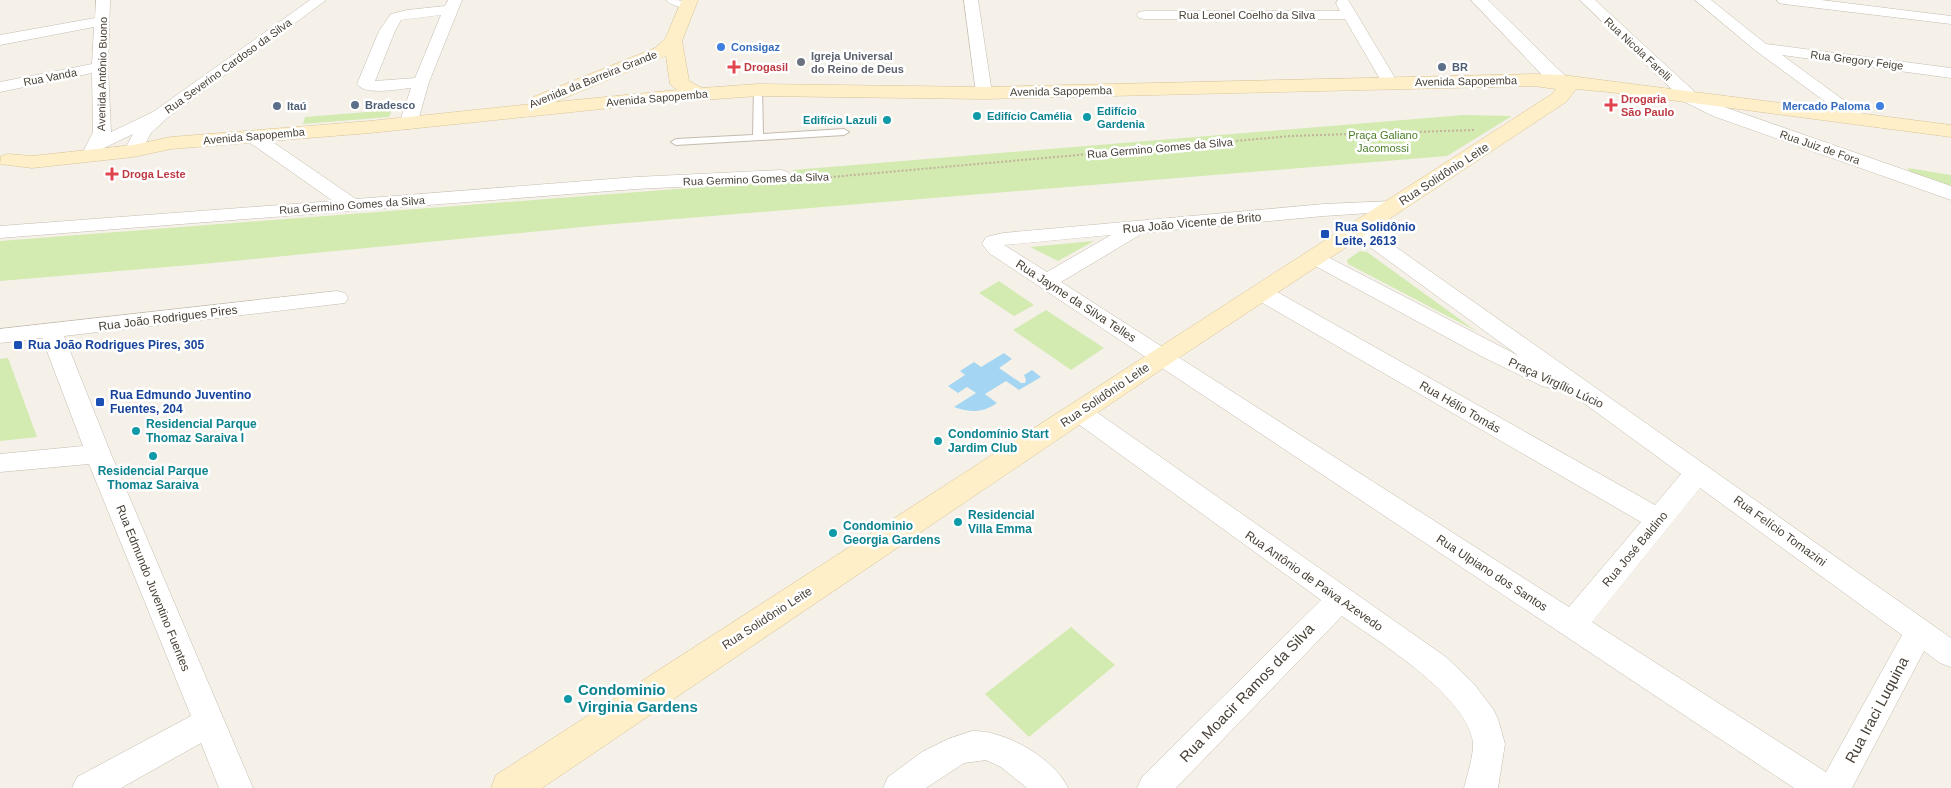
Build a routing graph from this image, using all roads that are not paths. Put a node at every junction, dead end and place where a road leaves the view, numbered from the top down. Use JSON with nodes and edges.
{"nodes":[{"id":1,"x":103,"y":0,"type":"edge"},
{"id":2,"x":319,"y":0,"type":"edge"},
{"id":3,"x":971,"y":0,"type":"edge"},
{"id":4,"x":1341,"y":0,"type":"edge"},
{"id":5,"x":1478,"y":0,"type":"edge"},
{"id":6,"x":1587,"y":0,"type":"edge"},
{"id":7,"x":1702,"y":0,"type":"edge"},
{"id":8,"x":1784,"y":0,"type":"edge"},
{"id":9,"x":684,"y":2,"type":"edge"},
{"id":10,"x":454,"y":5,"type":"edge"},
{"id":11,"x":1144,"y":15,"type":"dead end"},
{"id":12,"x":1350,"y":15,"type":"junction"},
{"id":13,"x":1951,"y":20,"type":"edge"},
{"id":14,"x":102,"y":21,"type":"junction"},
{"id":15,"x":0,"y":40,"type":"edge"},
{"id":16,"x":673,"y":41,"type":"junction"},
{"id":17,"x":1762,"y":48,"type":"junction"},
{"id":18,"x":646,"y":59,"type":"junction"},
{"id":19,"x":676,"y":60,"type":"junction"},
{"id":20,"x":100,"y":67,"type":"junction"},
{"id":21,"x":1951,"y":73,"type":"edge"},
{"id":22,"x":421,"y":82,"type":"junction"},
{"id":23,"x":1562,"y":82,"type":"junction"},
{"id":24,"x":1390,"y":83,"type":"junction"},
{"id":25,"x":680,"y":84,"type":"junction"},
{"id":26,"x":0,"y":87,"type":"edge"},
{"id":27,"x":758,"y":90,"type":"junction"},
{"id":28,"x":984,"y":93,"type":"junction"},
{"id":29,"x":699,"y":94,"type":"junction"},
{"id":30,"x":660,"y":97,"type":"junction"},
{"id":31,"x":1690,"y":97,"type":"junction"},
{"id":32,"x":562,"y":100,"type":"junction"},
{"id":33,"x":161,"y":114,"type":"junction"},
{"id":34,"x":1858,"y":118,"type":"junction"},
{"id":35,"x":408,"y":124,"type":"junction"},
{"id":36,"x":1951,"y":131,"type":"edge"},
{"id":37,"x":844,"y":132,"type":"dead end"},
{"id":38,"x":252,"y":136,"type":"junction"},
{"id":39,"x":758,"y":137,"type":"junction"},
{"id":40,"x":676,"y":142,"type":"dead end"},
{"id":41,"x":136,"y":146,"type":"junction"},
{"id":42,"x":93,"y":151,"type":"junction"},
{"id":43,"x":4,"y":161,"type":"edge"},
{"id":44,"x":782,"y":176,"type":"road end"},
{"id":45,"x":1951,"y":194,"type":"edge"},
{"id":46,"x":352,"y":205,"type":"junction"},
{"id":47,"x":1393,"y":207,"type":"junction"},
{"id":48,"x":1138,"y":228,"type":"junction"},
{"id":49,"x":1359,"y":230,"type":"junction"},
{"id":50,"x":0,"y":232,"type":"edge"},
{"id":51,"x":992,"y":243,"type":"joint"},
{"id":52,"x":1315,"y":258,"type":"junction"},
{"id":53,"x":1046,"y":281,"type":"junction"},
{"id":54,"x":1262,"y":293,"type":"junction"},
{"id":55,"x":337,"y":298,"type":"dead end"},
{"id":56,"x":51,"y":332,"type":"junction"},
{"id":57,"x":0,"y":336,"type":"edge"},
{"id":58,"x":1162,"y":357,"type":"junction"},
{"id":59,"x":1608,"y":408,"type":"junction"},
{"id":60,"x":1079,"y":412,"type":"junction"},
{"id":61,"x":98,"y":454,"type":"junction"},
{"id":62,"x":0,"y":463,"type":"edge"},
{"id":63,"x":1698,"y":472,"type":"junction"},
{"id":64,"x":1660,"y":520,"type":"junction"},
{"id":65,"x":1340,"y":599,"type":"junction"},
{"id":66,"x":1572,"y":625,"type":"junction"},
{"id":67,"x":1919,"y":632,"type":"junction"},
{"id":68,"x":1951,"y":654,"type":"edge"},
{"id":69,"x":208,"y":723,"type":"junction"},
{"id":70,"x":89,"y":788,"type":"edge"},
{"id":71,"x":236,"y":788,"type":"edge"},
{"id":72,"x":510,"y":788,"type":"edge"},
{"id":73,"x":900,"y":788,"type":"edge"},
{"id":74,"x":1051,"y":788,"type":"edge"},
{"id":75,"x":1154,"y":788,"type":"edge"},
{"id":76,"x":1481,"y":788,"type":"edge"},
{"id":77,"x":1822,"y":788,"type":"edge"},
{"id":78,"x":1835,"y":788,"type":"edge"}],
"edges":[{"from":1,"to":14,"type":"street","name":"Avenida Antônio Buono"},
{"from":2,"to":33,"type":"street","name":"Rua Severino Cardoso da Silva"},
{"from":3,"to":28,"type":"street"},
{"from":4,"to":12,"type":"street"},
{"from":5,"to":23,"type":"street"},
{"from":6,"to":31,"type":"street","name":"Rua Nicola Farelli"},
{"from":7,"to":17,"type":"street"},
{"from":8,"to":13,"type":"street"},
{"from":9,"to":16,"type":"main road","name":"Avenida da Barreira Grande"},
{"from":10,"to":22,"type":"street"},
{"from":10,"to":22,"type":"street"},
{"from":11,"to":12,"type":"street","name":"Rua Leonel Coelho da Silva"},
{"from":12,"to":24,"type":"street"},
{"from":14,"to":15,"type":"street"},
{"from":14,"to":20,"type":"street","name":"Avenida Antônio Buono"},
{"from":16,"to":18,"type":"main road","name":"Avenida da Barreira Grande"},
{"from":16,"to":19,"type":"main road","name":"Avenida da Barreira Grande"},
{"from":17,"to":21,"type":"street","name":"Rua Gregory Feige"},
{"from":17,"to":34,"type":"street"},
{"from":18,"to":19,"type":"main road"},
{"from":18,"to":32,"type":"main road","name":"Avenida da Barreira Grande"},
{"from":19,"to":25,"type":"main road","name":"Avenida da Barreira Grande"},
{"from":20,"to":26,"type":"street","name":"Rua Vanda"},
{"from":20,"to":42,"type":"street","name":"Avenida Antônio Buono"},
{"from":22,"to":35,"type":"street"},
{"from":23,"to":24,"type":"main road","name":"Avenida Sapopemba"},
{"from":23,"to":31,"type":"main road","name":"Avenida Sapopemba"},
{"from":23,"to":47,"type":"main road","name":"Rua Solidônio Leite"},
{"from":24,"to":28,"type":"main road","name":"Avenida Sapopemba"},
{"from":25,"to":29,"type":"main road"},
{"from":25,"to":30,"type":"main road"},
{"from":27,"to":28,"type":"main road","name":"Avenida Sapopemba"},
{"from":27,"to":29,"type":"main road","name":"Avenida Sapopemba"},
{"from":27,"to":39,"type":"lane"},
{"from":29,"to":30,"type":"main road","name":"Avenida Sapopemba"},
{"from":30,"to":32,"type":"main road","name":"Avenida Sapopemba"},
{"from":31,"to":34,"type":"main road","name":"Avenida Sapopemba"},
{"from":31,"to":45,"type":"street","name":"Rua Juiz de Fora"},
{"from":32,"to":35,"type":"main road","name":"Avenida Sapopemba"},
{"from":33,"to":41,"type":"street","name":"Rua Severino Cardoso da Silva"},
{"from":33,"to":42,"type":"street","name":"Rua Severino Cardoso da Silva"},
{"from":34,"to":36,"type":"main road","name":"Avenida Sapopemba"},
{"from":35,"to":38,"type":"main road","name":"Avenida Sapopemba"},
{"from":37,"to":39,"type":"lane"},
{"from":38,"to":41,"type":"main road","name":"Avenida Sapopemba"},
{"from":38,"to":46,"type":"street"},
{"from":39,"to":40,"type":"lane"},
{"from":41,"to":42,"type":"main road","name":"Avenida Sapopemba"},
{"from":42,"to":43,"type":"main road","name":"Avenida Sapopemba"},
{"from":44,"to":46,"type":"street","name":"Rua Germino Gomes da Silva"},
{"from":46,"to":50,"type":"street","name":"Rua Germino Gomes da Silva"},
{"from":47,"to":48,"type":"street","name":"Rua João Vicente de Brito"},
{"from":47,"to":49,"type":"main road","name":"Rua Solidônio Leite"},
{"from":48,"to":51,"type":"street","name":"Rua João Vicente de Brito"},
{"from":48,"to":53,"type":"street"},
{"from":49,"to":52,"type":"main road","name":"Rua Solidônio Leite"},
{"from":49,"to":59,"type":"street","name":"Praça Virgílio Lúcio"},
{"from":51,"to":53,"type":"street","name":"Rua Jayme da Silva Telles"},
{"from":52,"to":54,"type":"main road","name":"Rua Solidônio Leite"},
{"from":52,"to":59,"type":"street","name":"Praça Virgílio Lúcio"},
{"from":53,"to":58,"type":"street","name":"Rua Jayme da Silva Telles"},
{"from":54,"to":58,"type":"main road","name":"Rua Solidônio Leite"},
{"from":54,"to":64,"type":"street","name":"Rua Hélio Tomás"},
{"from":55,"to":56,"type":"street","name":"Rua João Rodrigues Pires"},
{"from":56,"to":57,"type":"street","name":"Rua João Rodrigues Pires"},
{"from":56,"to":61,"type":"street","name":"Rua Edmundo Juventino Fuentes"},
{"from":58,"to":60,"type":"main road","name":"Rua Solidônio Leite"},
{"from":58,"to":66,"type":"street","name":"Rua Ulpiano dos Santos"},
{"from":59,"to":63,"type":"street","name":"Rua Felício Tomazini"},
{"from":60,"to":65,"type":"street","name":"Rua Antônio de Paiva Azevedo"},
{"from":60,"to":72,"type":"main road","name":"Rua Solidônio Leite"},
{"from":61,"to":62,"type":"street"},
{"from":61,"to":69,"type":"street","name":"Rua Edmundo Juventino Fuentes"},
{"from":63,"to":64,"type":"street","name":"Rua José Baldino"},
{"from":63,"to":67,"type":"street","name":"Rua Felício Tomazini"},
{"from":64,"to":66,"type":"street","name":"Rua José Baldino"},
{"from":65,"to":75,"type":"street","name":"Rua Moacir Ramos da Silva"},
{"from":65,"to":76,"type":"street","name":"Rua Antônio de Paiva Azevedo"},
{"from":66,"to":77,"type":"street","name":"Rua Ulpiano dos Santos"},
{"from":67,"to":68,"type":"street","name":"Rua Felício Tomazini"},
{"from":67,"to":78,"type":"street","name":"Rua Iraci Luquina"},
{"from":69,"to":70,"type":"street"},
{"from":69,"to":71,"type":"street","name":"Rua Edmundo Juventino Fuentes"},
{"from":73,"to":74,"type":"street"}]}
